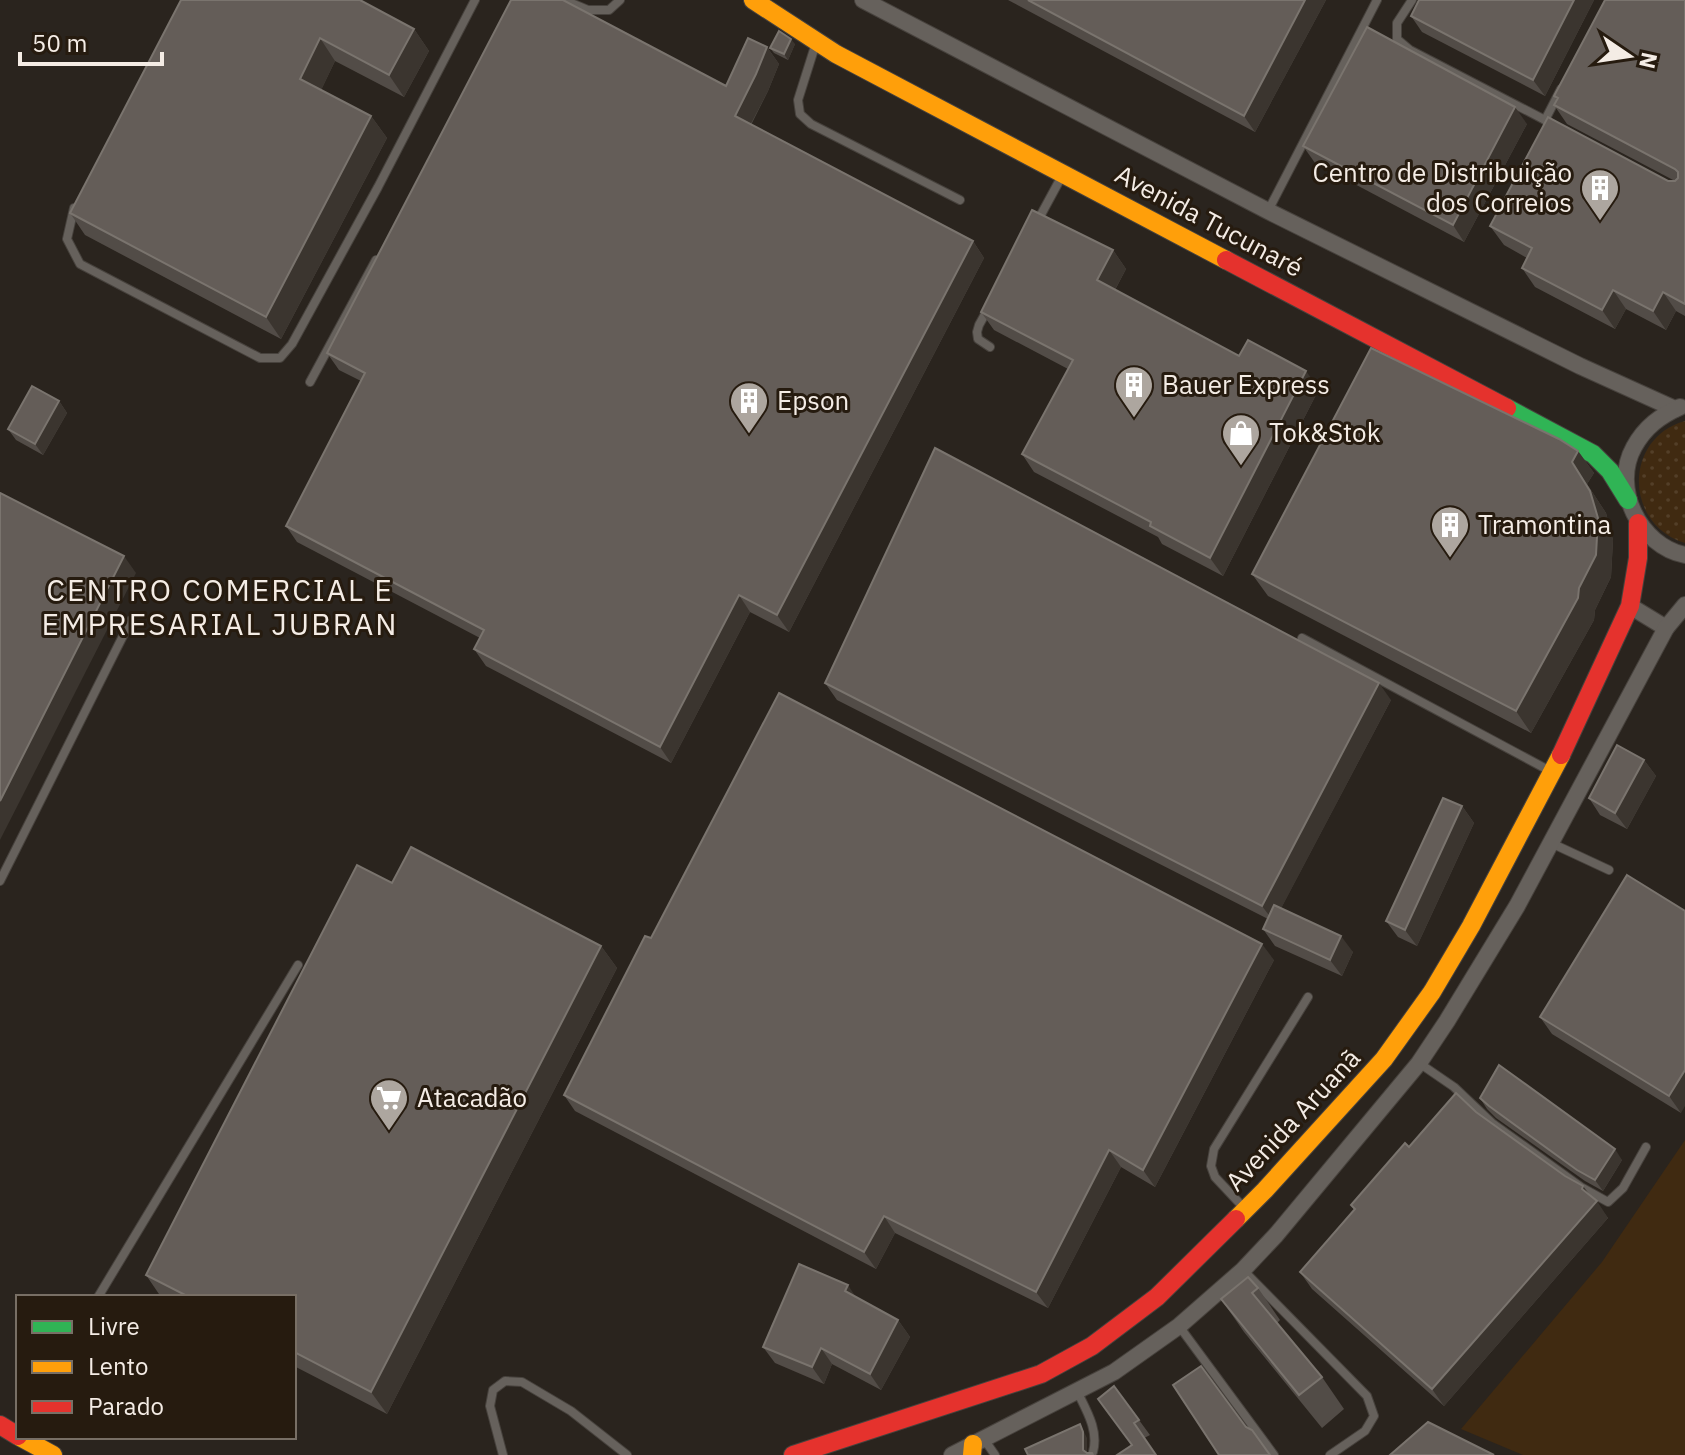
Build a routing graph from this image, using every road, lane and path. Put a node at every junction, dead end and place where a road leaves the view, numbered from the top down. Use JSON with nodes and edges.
{"nodes":[{"id":1,"x":475,"y":0,"type":"edge"},
{"id":2,"x":564,"y":0,"type":"edge"},
{"id":3,"x":620,"y":0,"type":"edge"},
{"id":4,"x":753,"y":0,"type":"edge"},
{"id":5,"x":863,"y":0,"type":"edge"},
{"id":6,"x":1377,"y":0,"type":"edge"},
{"id":7,"x":1412,"y":0,"type":"edge"},
{"id":8,"x":816,"y":41,"type":"junction"},
{"id":9,"x":1566,"y":80,"type":"edge"},
{"id":10,"x":1545,"y":120,"type":"junction"},
{"id":11,"x":1559,"y":127,"type":"edge"},
{"id":12,"x":1063,"y":173,"type":"junction"},
{"id":13,"x":81,"y":196,"type":"edge"},
{"id":14,"x":960,"y":200,"type":"dead end"},
{"id":15,"x":1268,"y":211,"type":"junction"},
{"id":16,"x":1035,"y":225,"type":"edge"},
{"id":17,"x":378,"y":256,"type":"edge"},
{"id":18,"x":993,"y":300,"type":"edge"},
{"id":19,"x":990,"y":347,"type":"dead end"},
{"id":20,"x":310,"y":382,"type":"dead end"},
{"id":21,"x":1680,"y":407,"type":"edge"},
{"id":22,"x":1628,"y":500,"type":"junction"},
{"id":23,"x":1638,"y":523,"type":"junction"},
{"id":24,"x":1685,"y":555,"type":"edge"},
{"id":25,"x":1685,"y":605,"type":"edge"},
{"id":26,"x":1630,"y":606,"type":"junction"},
{"id":27,"x":131,"y":620,"type":"dead end"},
{"id":28,"x":1666,"y":628,"type":"junction"},
{"id":29,"x":1302,"y":638,"type":"edge"},
{"id":30,"x":1553,"y":772,"type":"junction"},
{"id":31,"x":1551,"y":843,"type":"junction"},
{"id":32,"x":1609,"y":870,"type":"dead end"},
{"id":33,"x":0,"y":881,"type":"edge"},
{"id":34,"x":298,"y":965,"type":"dead end"},
{"id":35,"x":1308,"y":997,"type":"dead end"},
{"id":36,"x":1419,"y":1063,"type":"junction"},
{"id":37,"x":1646,"y":1147,"type":"dead end"},
{"id":38,"x":1246,"y":1210,"type":"junction"},
{"id":39,"x":1243,"y":1270,"type":"junction"},
{"id":40,"x":99,"y":1295,"type":"edge"},
{"id":41,"x":1179,"y":1326,"type":"junction"},
{"id":42,"x":1077,"y":1391,"type":"junction"},
{"id":43,"x":27,"y":1439,"type":"edge"},
{"id":44,"x":977,"y":1446,"type":"edge"},
{"id":45,"x":1093,"y":1452,"type":"edge"},
{"id":46,"x":53,"y":1455,"type":"edge"},
{"id":47,"x":503,"y":1455,"type":"edge"},
{"id":48,"x":627,"y":1455,"type":"edge"},
{"id":49,"x":793,"y":1455,"type":"edge"},
{"id":50,"x":952,"y":1455,"type":"edge"},
{"id":51,"x":995,"y":1455,"type":"edge"},
{"id":52,"x":1274,"y":1455,"type":"edge"},
{"id":53,"x":1330,"y":1455,"type":"edge"}],
"edges":[{"from":1,"to":13,"type":"lane"},
{"from":2,"to":3,"type":"lane"},
{"from":4,"to":8,"type":"street","name":"Avenida Tucunaré"},
{"from":5,"to":15,"type":"street","name":"Avenida Tucunaré"},
{"from":6,"to":15,"type":"lane"},
{"from":7,"to":10,"type":"lane"},
{"from":8,"to":12,"type":"street","name":"Avenida Tucunaré"},
{"from":8,"to":14,"type":"lane"},
{"from":9,"to":10,"type":"lane"},
{"from":10,"to":11,"type":"lane"},
{"from":12,"to":16,"type":"lane"},
{"from":12,"to":22,"type":"street","name":"Avenida Tucunaré"},
{"from":15,"to":21,"type":"street","name":"Avenida Tucunaré"},
{"from":17,"to":20,"type":"lane"},
{"from":18,"to":19,"type":"lane"},
{"from":21,"to":22,"type":"street"},
{"from":22,"to":23,"type":"street"},
{"from":23,"to":24,"type":"street"},
{"from":23,"to":26,"type":"street","name":"Avenida Aruanã"},
{"from":25,"to":28,"type":"street"},
{"from":26,"to":28,"type":"street"},
{"from":26,"to":30,"type":"street","name":"Avenida Aruanã"},
{"from":27,"to":33,"type":"lane"},
{"from":28,"to":31,"type":"street"},
{"from":29,"to":30,"type":"lane"},
{"from":30,"to":38,"type":"street","name":"Avenida Aruanã"},
{"from":31,"to":32,"type":"lane"},
{"from":31,"to":36,"type":"street"},
{"from":34,"to":40,"type":"lane"},
{"from":35,"to":38,"type":"lane"},
{"from":36,"to":37,"type":"lane"},
{"from":36,"to":39,"type":"street"},
{"from":38,"to":49,"type":"street","name":"Avenida Aruanã"},
{"from":39,"to":41,"type":"street"},
{"from":39,"to":53,"type":"lane"},
{"from":41,"to":42,"type":"street"},
{"from":41,"to":52,"type":"lane"},
{"from":42,"to":44,"type":"street"},
{"from":42,"to":45,"type":"lane"},
{"from":43,"to":46,"type":"street"},
{"from":44,"to":50,"type":"street"},
{"from":44,"to":51,"type":"lane"},
{"from":47,"to":48,"type":"lane"}]}
